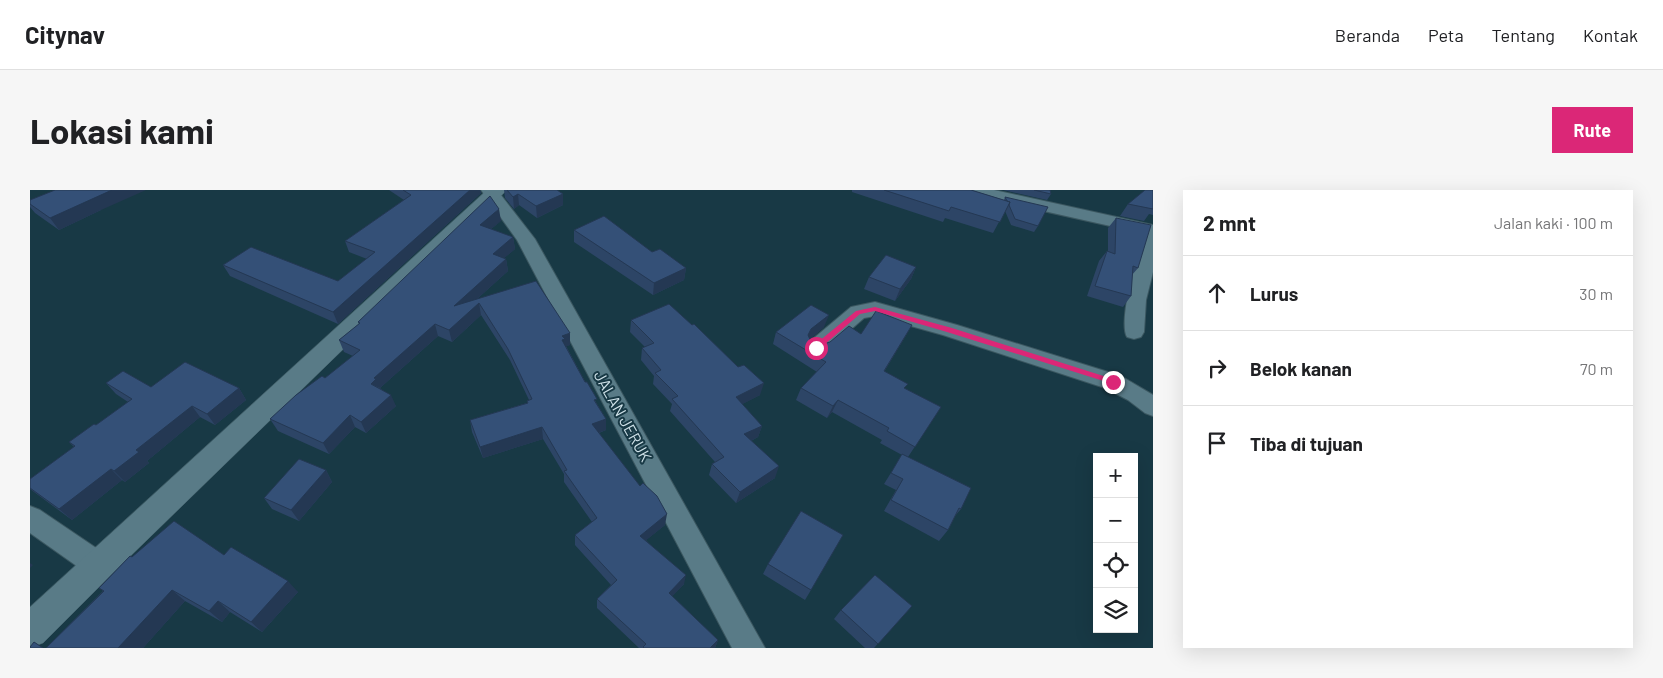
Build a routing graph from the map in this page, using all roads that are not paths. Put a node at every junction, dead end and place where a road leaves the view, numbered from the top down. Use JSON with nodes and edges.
{"nodes":[{"id":1,"x":972,"y":190,"type":"edge"},
{"id":2,"x":493,"y":191,"type":"edge"},
{"id":3,"x":1023,"y":196,"type":"edge"},
{"id":4,"x":1153,"y":230,"type":"edge"},
{"id":5,"x":1153,"y":236,"type":"edge"},
{"id":6,"x":1134,"y":332,"type":"dead end"},
{"id":7,"x":816,"y":348,"type":"edge"},
{"id":8,"x":1153,"y":407,"type":"edge"},
{"id":9,"x":30,"y":518,"type":"edge"},
{"id":10,"x":98,"y":564,"type":"junction"},
{"id":11,"x":30,"y":631,"type":"edge"},
{"id":12,"x":749,"y":648,"type":"edge"}],
"edges":[{"from":1,"to":3,"type":"street"},
{"from":2,"to":10,"type":"street"},
{"from":2,"to":12,"type":"street","name":"JALAN JERUK"},
{"from":3,"to":4,"type":"street"},
{"from":5,"to":6,"type":"street"},
{"from":7,"to":8,"type":"street"},
{"from":9,"to":10,"type":"street"},
{"from":10,"to":11,"type":"street"}]}
